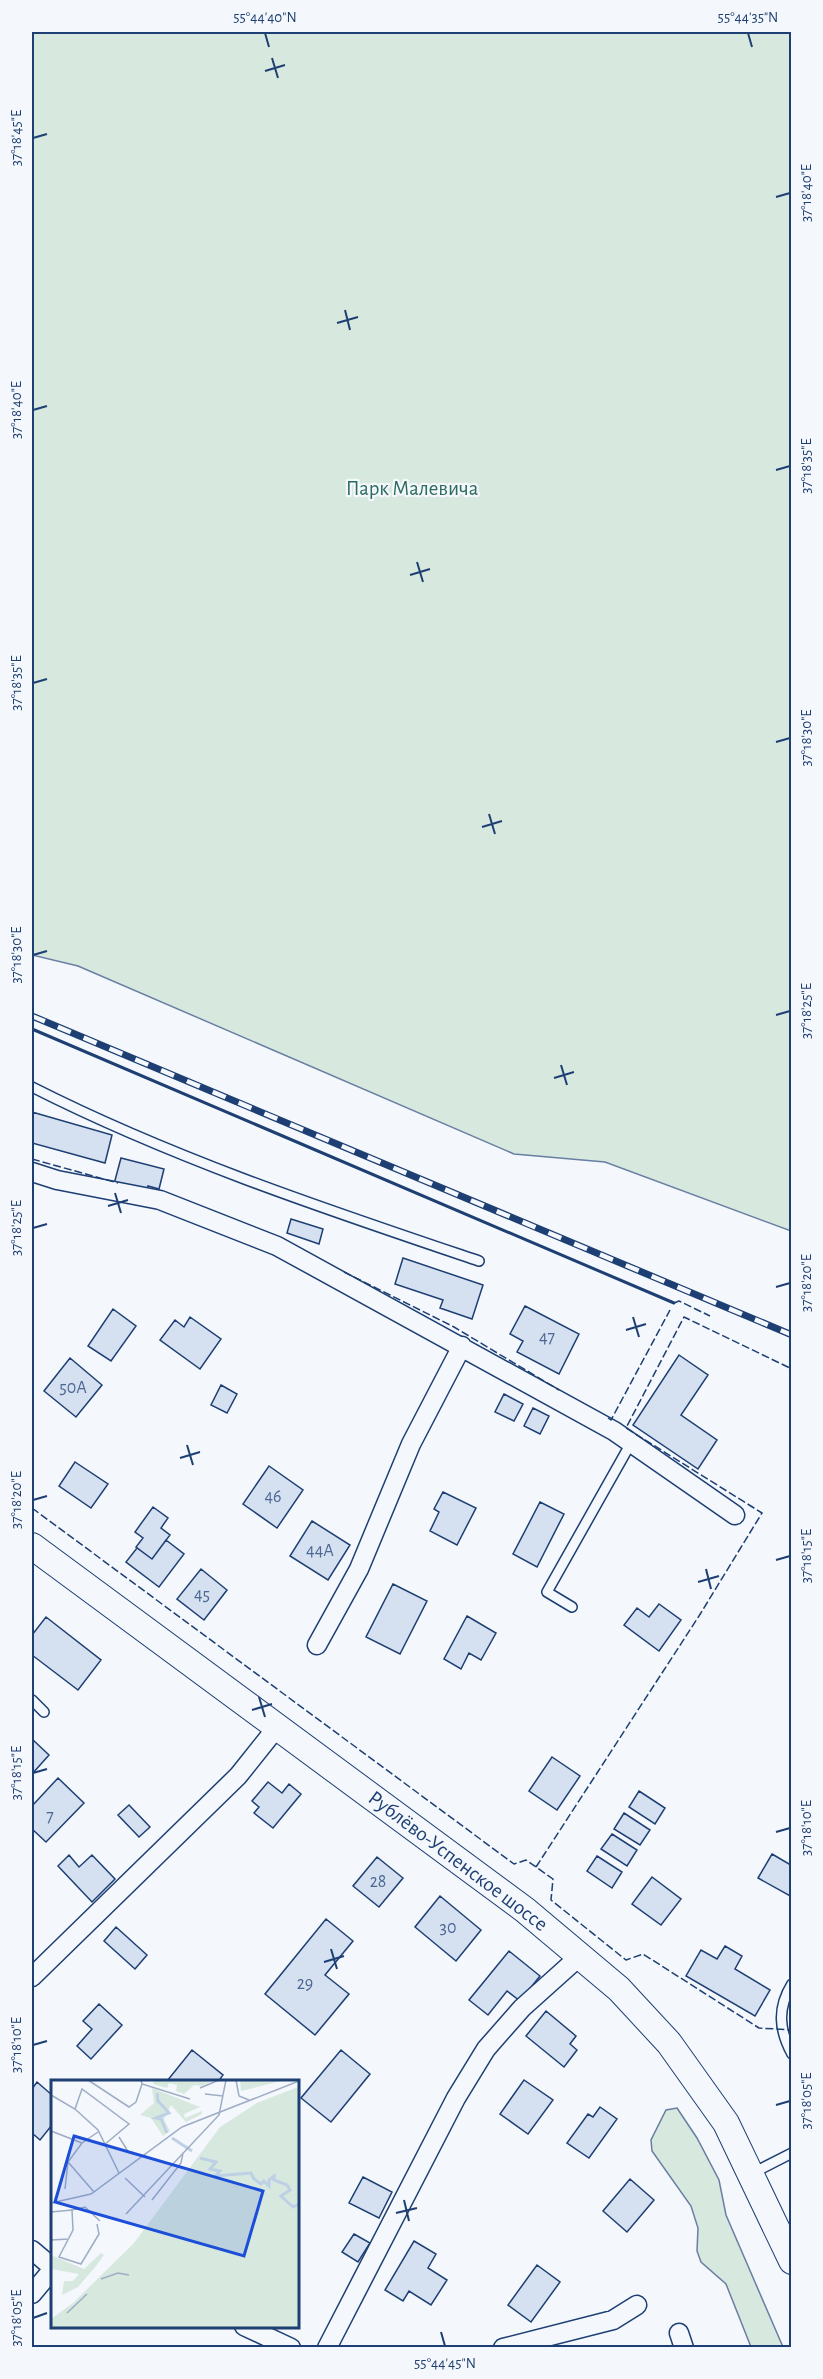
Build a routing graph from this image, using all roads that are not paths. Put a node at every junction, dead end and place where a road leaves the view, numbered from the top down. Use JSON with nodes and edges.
{"nodes":[{"id":1,"x":32,"y":1087,"type":"edge"},
{"id":2,"x":32,"y":1172,"type":"edge"},
{"id":3,"x":479,"y":1261,"type":"dead end"},
{"id":4,"x":462,"y":1346,"type":"junction"},
{"id":5,"x":631,"y":1443,"type":"junction"},
{"id":6,"x":735,"y":1515,"type":"dead end"},
{"id":7,"x":32,"y":1546,"type":"edge"},
{"id":8,"x":572,"y":1607,"type":"dead end"},
{"id":9,"x":317,"y":1645,"type":"dead end"},
{"id":10,"x":32,"y":1701,"type":"edge"},
{"id":11,"x":45,"y":1712,"type":"dead end"},
{"id":12,"x":279,"y":1726,"type":"junction"},
{"id":13,"x":580,"y":1956,"type":"junction"},
{"id":14,"x":32,"y":1977,"type":"edge"},
{"id":15,"x":792,"y":1984,"type":"edge"},
{"id":16,"x":792,"y":2054,"type":"edge"},
{"id":17,"x":792,"y":2153,"type":"edge"},
{"id":18,"x":752,"y":2174,"type":"junction"},
{"id":19,"x":32,"y":2250,"type":"edge"},
{"id":20,"x":792,"y":2261,"type":"edge"},
{"id":21,"x":51,"y":2268,"type":"edge"},
{"id":22,"x":51,"y":2270,"type":"edge"},
{"id":23,"x":32,"y":2294,"type":"edge"},
{"id":24,"x":637,"y":2305,"type":"dead end"},
{"id":25,"x":248,"y":2328,"type":"edge"},
{"id":26,"x":291,"y":2348,"type":"edge"},
{"id":27,"x":327,"y":2348,"type":"edge"},
{"id":28,"x":503,"y":2348,"type":"edge"}],
"edges":[{"from":1,"to":3,"type":"lane"},
{"from":2,"to":4,"type":"street"},
{"from":4,"to":5,"type":"street"},
{"from":4,"to":9,"type":"street"},
{"from":5,"to":6,"type":"street"},
{"from":5,"to":8,"type":"lane"},
{"from":7,"to":12,"type":"main road","name":"Рублёво-Успенское шоссе"},
{"from":10,"to":11,"type":"lane"},
{"from":12,"to":13,"type":"main road","name":"Рублёво-Успенское шоссе"},
{"from":12,"to":14,"type":"street"},
{"from":13,"to":18,"type":"main road","name":"Рублёво-Успенское шоссе"},
{"from":13,"to":27,"type":"street"},
{"from":15,"to":16,"type":"lane"},
{"from":17,"to":18,"type":"lane"},
{"from":18,"to":20,"type":"main road","name":"Рублёво-Успенское шоссе"},
{"from":19,"to":21,"type":"street"},
{"from":22,"to":23,"type":"street"},
{"from":24,"to":28,"type":"street"},
{"from":25,"to":26,"type":"street"}]}
